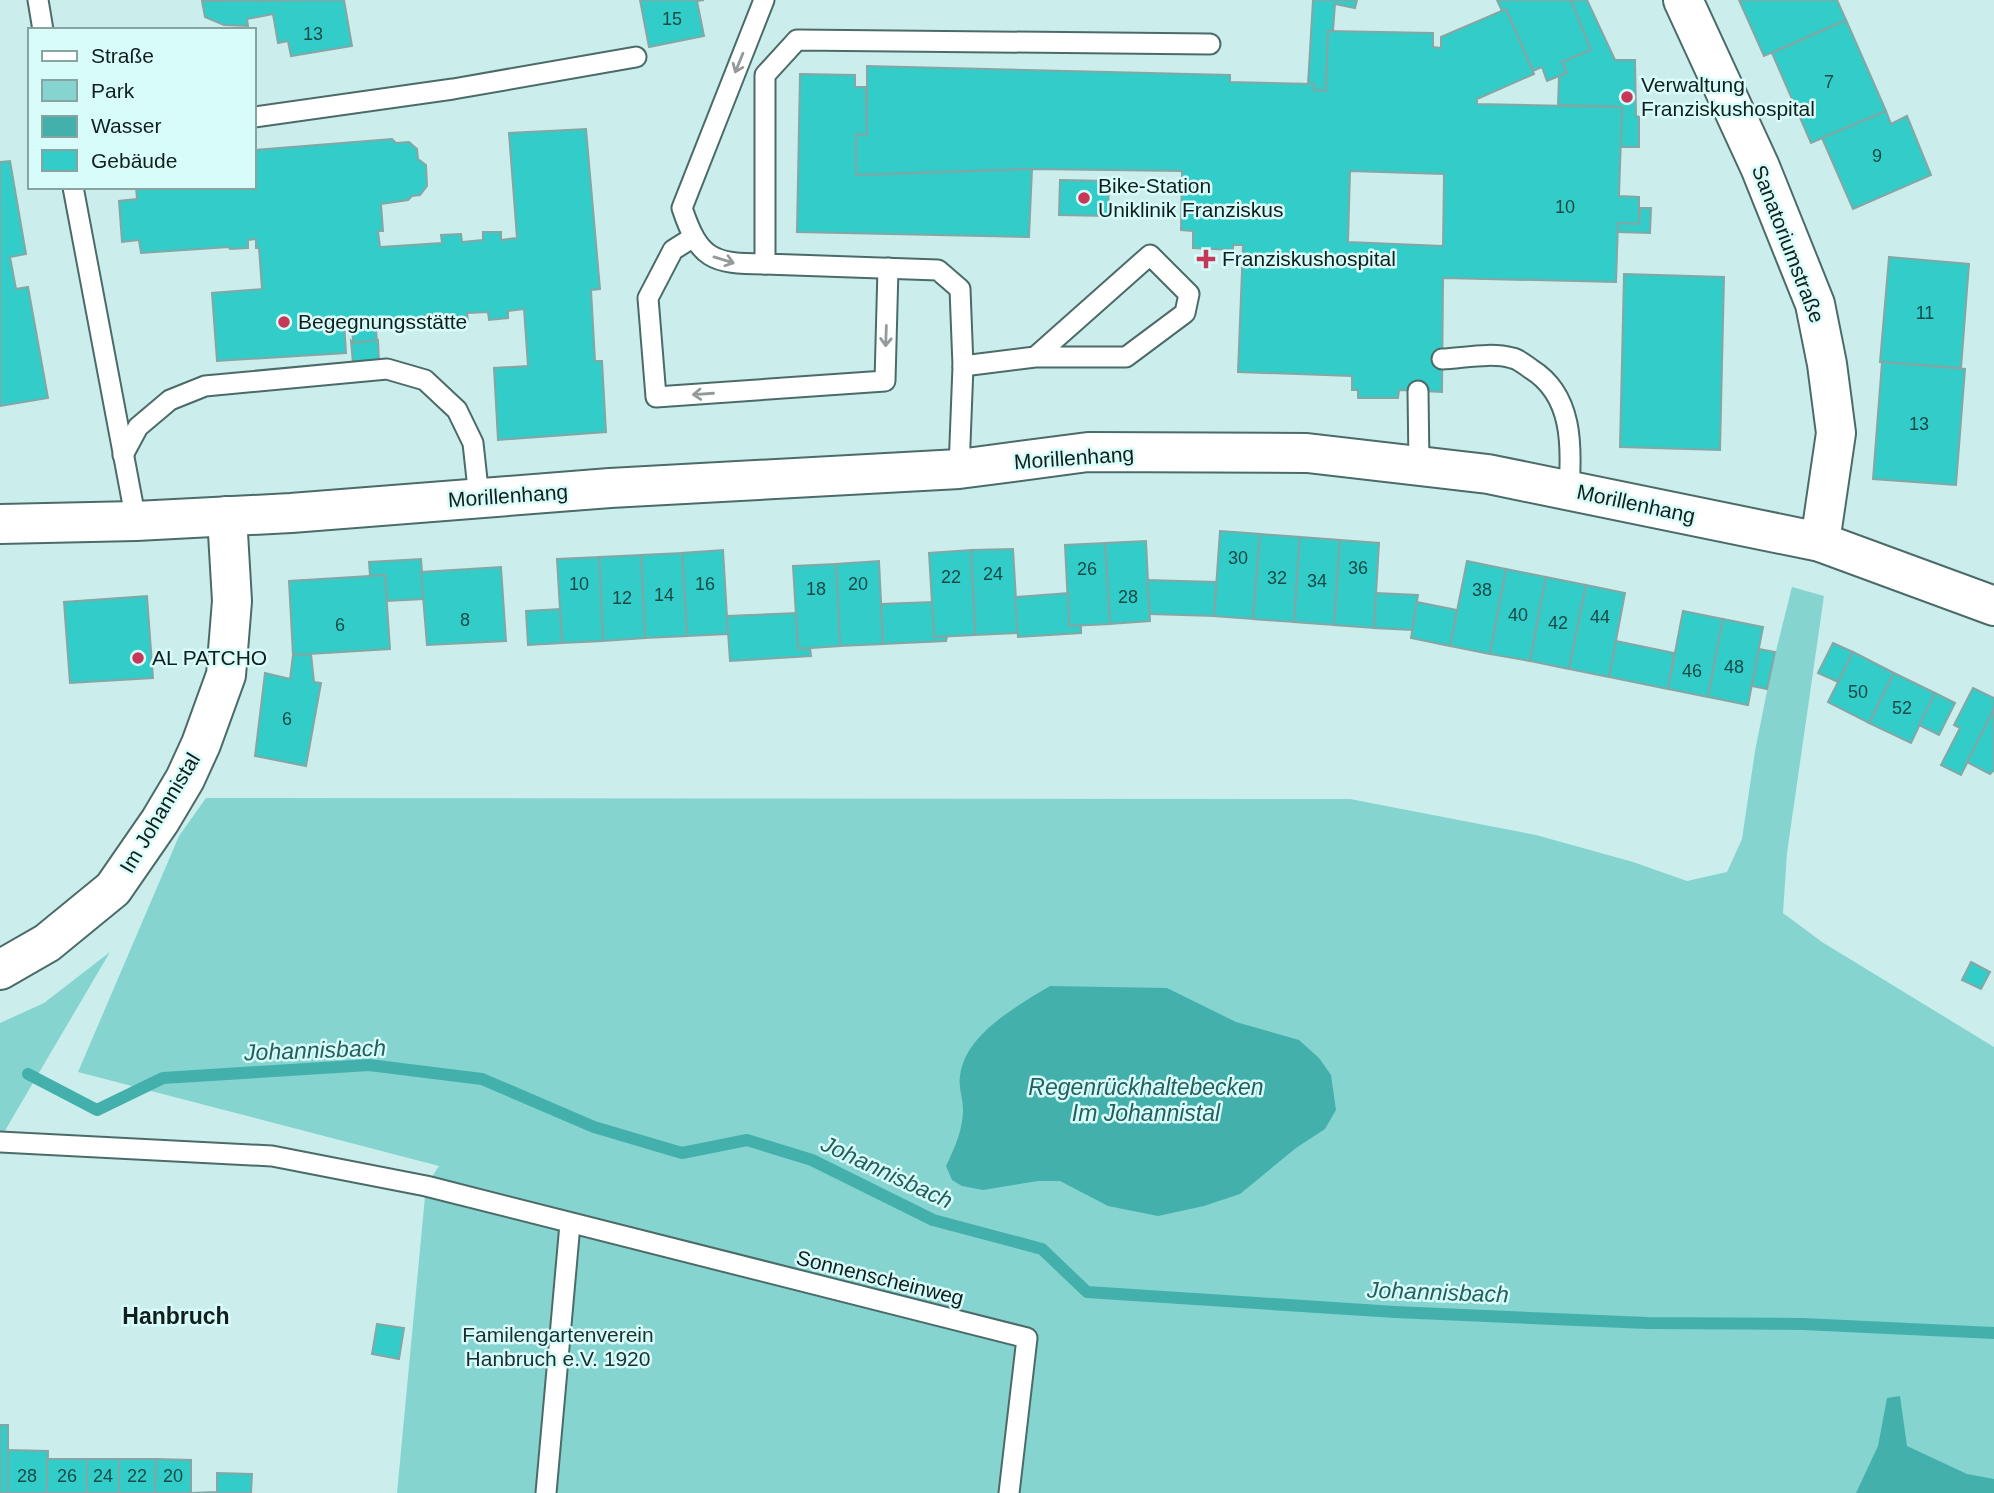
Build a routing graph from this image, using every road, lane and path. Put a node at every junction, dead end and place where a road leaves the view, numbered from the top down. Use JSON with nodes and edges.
{"nodes":[{"id":1,"x":38,"y":0,"type":"edge"},
{"id":2,"x":764,"y":0,"type":"edge"},
{"id":3,"x":1684,"y":0,"type":"edge"},
{"id":4,"x":43,"y":28,"type":"edge"},
{"id":5,"x":1210,"y":44,"type":"dead end"},
{"id":6,"x":636,"y":57,"type":"dead end"},
{"id":7,"x":256,"y":117,"type":"edge"},
{"id":8,"x":73,"y":189,"type":"edge"},
{"id":9,"x":692,"y":238,"type":"junction"},
{"id":10,"x":765,"y":264,"type":"junction"},
{"id":11,"x":888,"y":268,"type":"junction"},
{"id":12,"x":1035,"y":358,"type":"junction"},
{"id":13,"x":1442,"y":359,"type":"dead end"},
{"id":14,"x":962,"y":366,"type":"junction"},
{"id":15,"x":1418,"y":391,"type":"dead end"},
{"id":16,"x":123,"y":455,"type":"junction"},
{"id":17,"x":1419,"y":466,"type":"junction"},
{"id":18,"x":959,"y":468,"type":"junction"},
{"id":19,"x":1569,"y":490,"type":"junction"},
{"id":20,"x":479,"y":498,"type":"junction"},
{"id":21,"x":227,"y":516,"type":"junction"},
{"id":22,"x":136,"y":521,"type":"junction"},
{"id":23,"x":0,"y":524,"type":"edge"},
{"id":24,"x":1820,"y":542,"type":"junction"},
{"id":25,"x":1994,"y":606,"type":"edge"},
{"id":26,"x":0,"y":970,"type":"edge"},
{"id":27,"x":0,"y":1142,"type":"edge"},
{"id":28,"x":570,"y":1224,"type":"junction"},
{"id":29,"x":546,"y":1493,"type":"edge"},
{"id":30,"x":1009,"y":1493,"type":"edge"}],
"edges":[{"from":1,"to":4,"type":"lane"},
{"from":2,"to":9,"type":"lane","one_way":true},
{"from":3,"to":24,"type":"street","name":"Sanatoriumstraße"},
{"from":5,"to":10,"type":"lane"},
{"from":6,"to":7,"type":"lane"},
{"from":8,"to":16,"type":"lane"},
{"from":9,"to":10,"type":"lane","one_way":true},
{"from":11,"to":9,"type":"lane","one_way":true},
{"from":10,"to":11,"type":"lane"},
{"from":11,"to":14,"type":"lane"},
{"from":12,"to":12,"type":"lane"},
{"from":12,"to":14,"type":"lane"},
{"from":13,"to":19,"type":"lane"},
{"from":14,"to":18,"type":"lane"},
{"from":15,"to":17,"type":"lane"},
{"from":16,"to":20,"type":"lane"},
{"from":16,"to":22,"type":"lane"},
{"from":17,"to":18,"type":"street","name":"Morillenhang"},
{"from":17,"to":19,"type":"street","name":"Morillenhang"},
{"from":18,"to":20,"type":"street","name":"Morillenhang"},
{"from":19,"to":24,"type":"street","name":"Morillenhang"},
{"from":20,"to":21,"type":"street","name":"Morillenhang"},
{"from":21,"to":22,"type":"street","name":"Morillenhang"},
{"from":21,"to":26,"type":"street","name":"Im Johannistal"},
{"from":22,"to":23,"type":"street","name":"Morillenhang"},
{"from":24,"to":25,"type":"street","name":"Morillenhang"},
{"from":27,"to":28,"type":"lane"},
{"from":28,"to":29,"type":"lane"},
{"from":28,"to":30,"type":"lane","name":"Sonnenscheinweg"}]}
